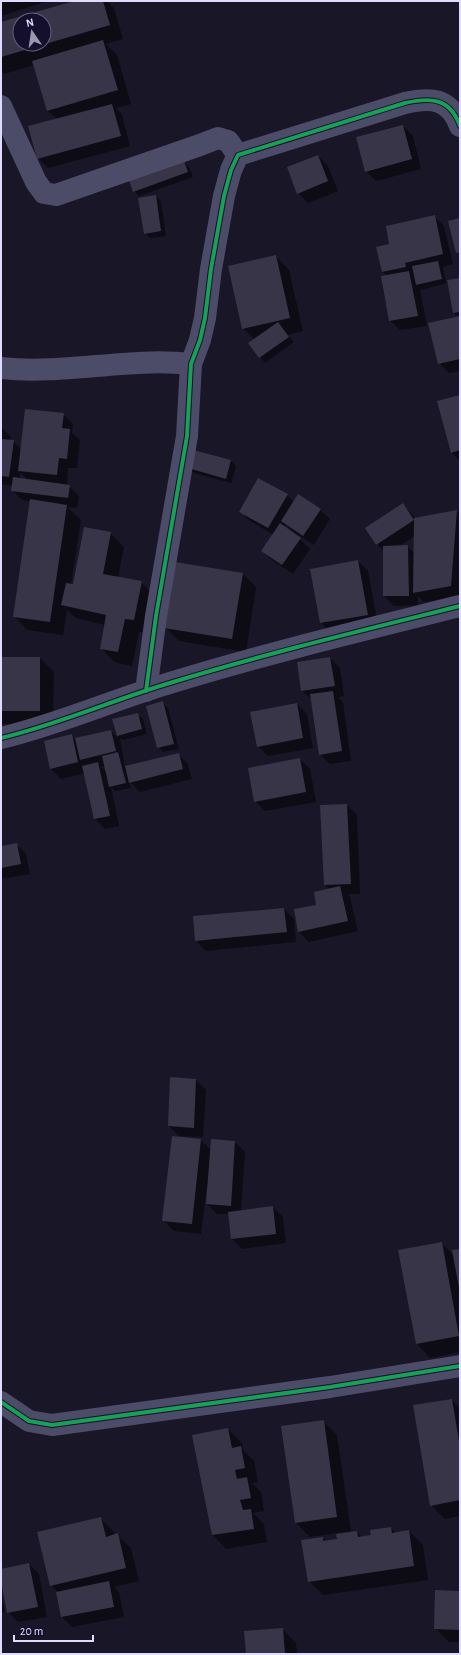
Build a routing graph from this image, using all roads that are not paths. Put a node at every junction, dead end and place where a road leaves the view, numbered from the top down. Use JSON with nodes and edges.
{"nodes":[{"id":1,"x":1,"y":106,"type":"edge"},
{"id":2,"x":460,"y":126,"type":"edge"},
{"id":3,"x":238,"y":155,"type":"junction"},
{"id":4,"x":191,"y":364,"type":"junction"},
{"id":5,"x":1,"y":368,"type":"edge"},
{"id":6,"x":460,"y":606,"type":"edge"},
{"id":7,"x":146,"y":691,"type":"junction"},
{"id":8,"x":1,"y":738,"type":"edge"},
{"id":9,"x":460,"y":1366,"type":"edge"},
{"id":10,"x":1,"y":1402,"type":"edge"}],
"edges":[{"from":1,"to":3,"type":"street"},
{"from":2,"to":3,"type":"street"},
{"from":3,"to":4,"type":"street"},
{"from":4,"to":5,"type":"street"},
{"from":4,"to":7,"type":"street"},
{"from":6,"to":7,"type":"street"},
{"from":7,"to":8,"type":"street"},
{"from":9,"to":10,"type":"street"}]}
